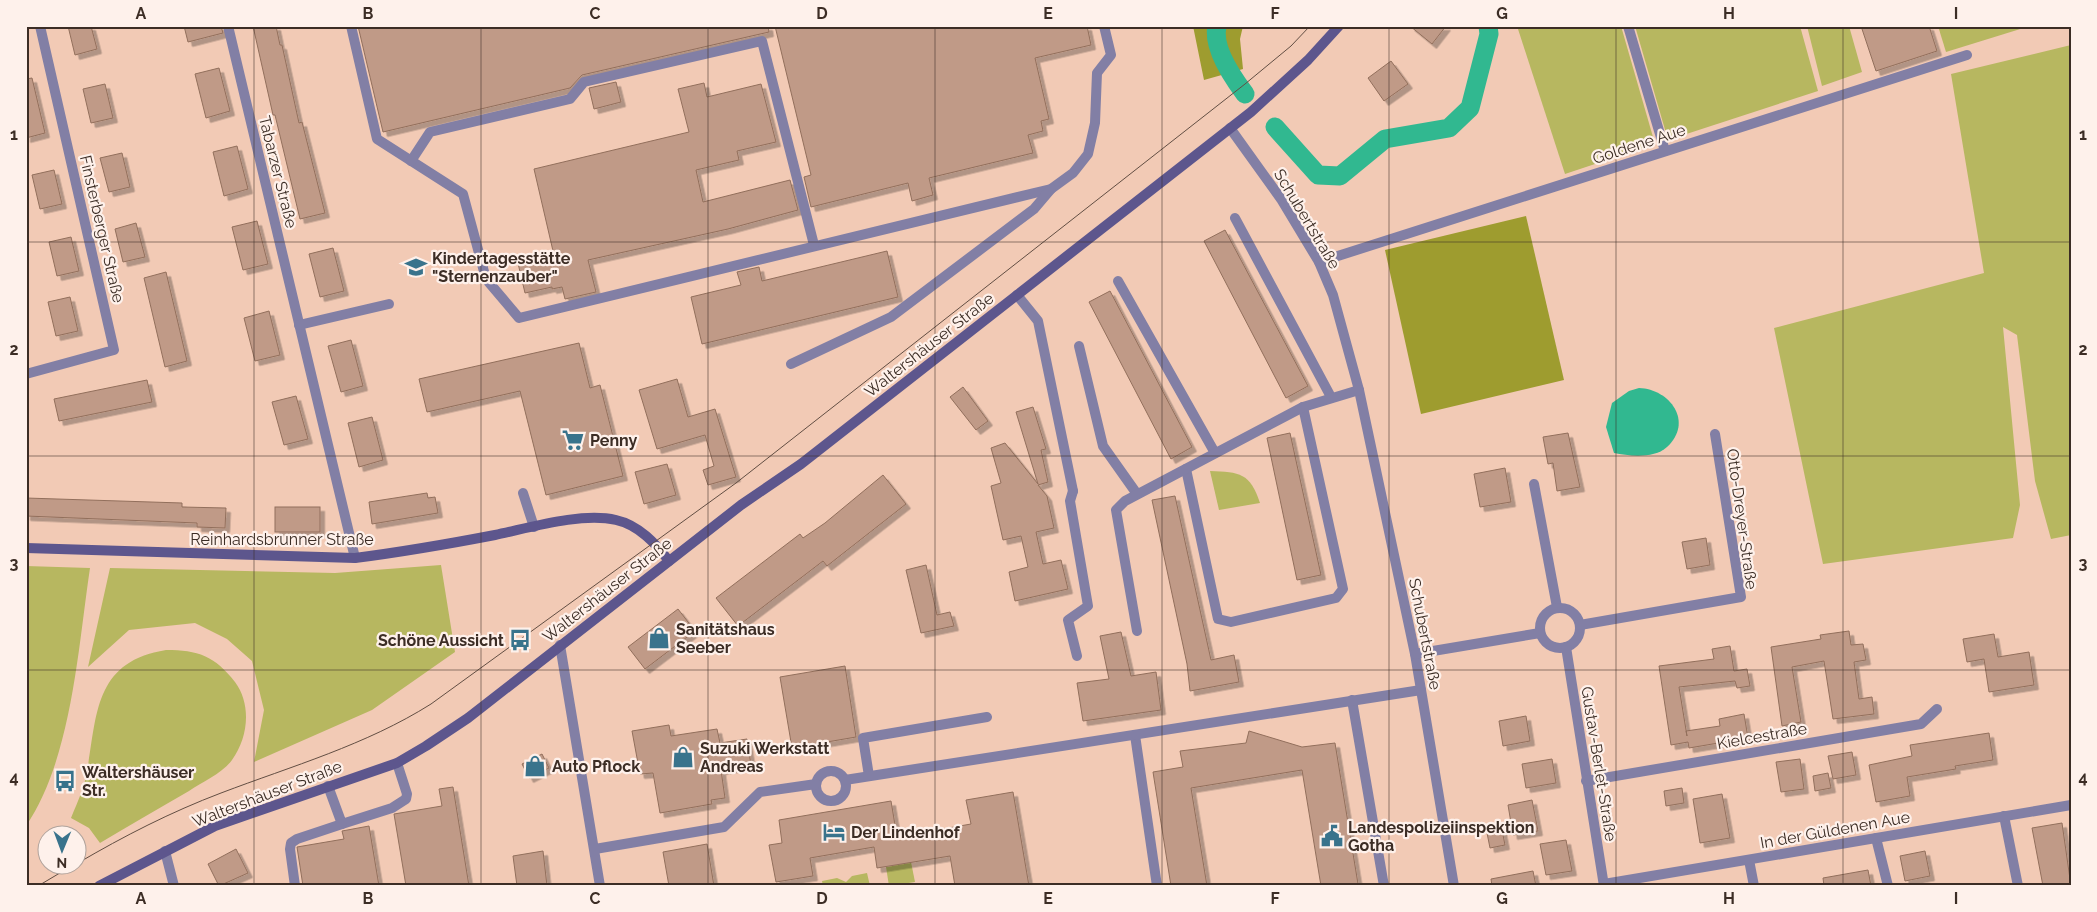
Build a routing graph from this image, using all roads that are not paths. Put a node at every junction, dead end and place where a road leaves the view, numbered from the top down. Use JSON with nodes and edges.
{"nodes":[{"id":1,"x":40,"y":26,"type":"edge"},
{"id":2,"x":228,"y":26,"type":"edge"},
{"id":3,"x":351,"y":26,"type":"edge"},
{"id":4,"x":1104,"y":26,"type":"edge"},
{"id":5,"x":1339,"y":26,"type":"edge"},
{"id":6,"x":1628,"y":26,"type":"edge"},
{"id":7,"x":1968,"y":55,"type":"dead end"},
{"id":8,"x":1230,"y":128,"type":"junction"},
{"id":9,"x":1665,"y":151,"type":"junction"},
{"id":10,"x":411,"y":161,"type":"junction"},
{"id":11,"x":1051,"y":189,"type":"junction"},
{"id":12,"x":1235,"y":218,"type":"dead end"},
{"id":13,"x":814,"y":245,"type":"junction"},
{"id":14,"x":1319,"y":262,"type":"junction"},
{"id":15,"x":1118,"y":281,"type":"dead end"},
{"id":16,"x":1017,"y":295,"type":"junction"},
{"id":17,"x":390,"y":304,"type":"dead end"},
{"id":18,"x":299,"y":325,"type":"junction"},
{"id":19,"x":1079,"y":346,"type":"dead end"},
{"id":20,"x":792,"y":364,"type":"dead end"},
{"id":21,"x":26,"y":374,"type":"edge"},
{"id":22,"x":1359,"y":390,"type":"junction"},
{"id":23,"x":1331,"y":397,"type":"junction"},
{"id":24,"x":1303,"y":407,"type":"junction"},
{"id":25,"x":1715,"y":434,"type":"dead end"},
{"id":26,"x":1215,"y":453,"type":"junction"},
{"id":27,"x":1186,"y":469,"type":"junction"},
{"id":28,"x":1534,"y":484,"type":"dead end"},
{"id":29,"x":523,"y":493,"type":"dead end"},
{"id":30,"x":1137,"y":494,"type":"junction"},
{"id":31,"x":534,"y":528,"type":"junction"},
{"id":32,"x":26,"y":548,"type":"edge"},
{"id":33,"x":355,"y":558,"type":"junction"},
{"id":34,"x":669,"y":561,"type":"junction"},
{"id":35,"x":1557,"y":607,"type":"junction"},
{"id":36,"x":1580,"y":625,"type":"junction"},
{"id":37,"x":1137,"y":630,"type":"dead end"},
{"id":38,"x":1540,"y":633,"type":"junction"},
{"id":39,"x":560,"y":645,"type":"junction"},
{"id":40,"x":1566,"y":647,"type":"junction"},
{"id":41,"x":1415,"y":654,"type":"junction"},
{"id":42,"x":1077,"y":656,"type":"dead end"},
{"id":43,"x":1421,"y":690,"type":"junction"},
{"id":44,"x":1352,"y":700,"type":"junction"},
{"id":45,"x":1937,"y":709,"type":"dead end"},
{"id":46,"x":987,"y":717,"type":"dead end"},
{"id":47,"x":1135,"y":735,"type":"junction"},
{"id":48,"x":396,"y":762,"type":"junction"},
{"id":49,"x":869,"y":776,"type":"junction"},
{"id":50,"x":845,"y":780,"type":"junction"},
{"id":51,"x":1586,"y":781,"type":"junction"},
{"id":52,"x":816,"y":784,"type":"junction"},
{"id":53,"x":328,"y":786,"type":"junction"},
{"id":54,"x":2071,"y":805,"type":"edge"},
{"id":55,"x":2004,"y":816,"type":"junction"},
{"id":56,"x":342,"y":824,"type":"junction"},
{"id":57,"x":1876,"y":838,"type":"junction"},
{"id":58,"x":594,"y":849,"type":"junction"},
{"id":59,"x":165,"y":851,"type":"junction"},
{"id":60,"x":1749,"y":860,"type":"junction"},
{"id":61,"x":1604,"y":885,"type":"edge"},
{"id":62,"x":99,"y":886,"type":"edge"},
{"id":63,"x":174,"y":886,"type":"edge"},
{"id":64,"x":295,"y":886,"type":"edge"},
{"id":65,"x":600,"y":886,"type":"edge"},
{"id":66,"x":1156,"y":886,"type":"edge"},
{"id":67,"x":1384,"y":886,"type":"edge"},
{"id":68,"x":1454,"y":886,"type":"edge"},
{"id":69,"x":1754,"y":886,"type":"edge"},
{"id":70,"x":1888,"y":886,"type":"edge"},
{"id":71,"x":2018,"y":886,"type":"edge"}],
"edges":[{"from":1,"to":21,"type":"street","name":"Finsterberger Straße"},
{"from":2,"to":18,"type":"street","name":"Tabarzer Straße"},
{"from":3,"to":10,"type":"street"},
{"from":4,"to":11,"type":"street"},
{"from":5,"to":8,"type":"main road","name":"Waltershäuser Straße"},
{"from":6,"to":9,"type":"street"},
{"from":7,"to":9,"type":"street","name":"Goldene Aue"},
{"from":8,"to":14,"type":"street","name":"Schubertstraße"},
{"from":8,"to":16,"type":"main road","name":"Waltershäuser Straße"},
{"from":9,"to":14,"type":"street","name":"Goldene Aue"},
{"from":10,"to":13,"type":"street"},
{"from":10,"to":13,"type":"street"},
{"from":11,"to":13,"type":"street"},
{"from":11,"to":20,"type":"street"},
{"from":12,"to":23,"type":"street"},
{"from":14,"to":22,"type":"street","name":"Schubertstraße"},
{"from":15,"to":26,"type":"street"},
{"from":16,"to":34,"type":"main road","name":"Waltershäuser Straße"},
{"from":16,"to":42,"type":"street","name":"Waltershäuser Straße"},
{"from":17,"to":18,"type":"street"},
{"from":18,"to":33,"type":"street","name":"Tabarzer Straße"},
{"from":19,"to":30,"type":"street"},
{"from":22,"to":23,"type":"street"},
{"from":22,"to":41,"type":"street","name":"Schubertstraße"},
{"from":23,"to":24,"type":"street"},
{"from":24,"to":26,"type":"street"},
{"from":24,"to":27,"type":"street"},
{"from":25,"to":36,"type":"street","name":"Otto-Dreyer-Straße"},
{"from":26,"to":27,"type":"street"},
{"from":27,"to":30,"type":"street"},
{"from":28,"to":35,"type":"street"},
{"from":29,"to":31,"type":"street"},
{"from":30,"to":37,"type":"street"},
{"from":31,"to":33,"type":"main road","name":"Reinhardsbrunner Straße"},
{"from":31,"to":34,"type":"main road","name":"Reinhardsbrunner Straße"},
{"from":32,"to":33,"type":"main road","name":"Reinhardsbrunner Straße"},
{"from":34,"to":39,"type":"main road","name":"Waltershäuser Straße"},
{"from":35,"to":36,"type":"street"},
{"from":35,"to":38,"type":"street"},
{"from":36,"to":40,"type":"street"},
{"from":38,"to":40,"type":"street"},
{"from":38,"to":41,"type":"street"},
{"from":39,"to":48,"type":"main road","name":"Waltershäuser Straße"},
{"from":39,"to":58,"type":"street"},
{"from":40,"to":51,"type":"street","name":"Gustav-Berlet-Straße"},
{"from":41,"to":43,"type":"street","name":"Schubertstraße"},
{"from":43,"to":44,"type":"street"},
{"from":43,"to":68,"type":"street","name":"Schubertstraße"},
{"from":44,"to":47,"type":"street"},
{"from":44,"to":67,"type":"street"},
{"from":45,"to":51,"type":"street","name":"Kielcestraße"},
{"from":46,"to":49,"type":"street"},
{"from":47,"to":49,"type":"street"},
{"from":47,"to":66,"type":"street"},
{"from":48,"to":53,"type":"main road","name":"Waltershäuser Straße"},
{"from":48,"to":56,"type":"street"},
{"from":49,"to":50,"type":"street"},
{"from":50,"to":52,"type":"street"},
{"from":50,"to":52,"type":"street"},
{"from":51,"to":61,"type":"street","name":"Gustav-Berlet-Straße"},
{"from":52,"to":58,"type":"street"},
{"from":53,"to":56,"type":"street"},
{"from":53,"to":59,"type":"main road","name":"Waltershäuser Straße"},
{"from":54,"to":55,"type":"street","name":"In der Güldenen Aue"},
{"from":55,"to":57,"type":"street","name":"In der Güldenen Aue"},
{"from":55,"to":71,"type":"street"},
{"from":56,"to":64,"type":"street"},
{"from":57,"to":60,"type":"street","name":"In der Güldenen Aue"},
{"from":57,"to":70,"type":"street"},
{"from":58,"to":65,"type":"street"},
{"from":59,"to":62,"type":"main road","name":"Waltershäuser Straße"},
{"from":59,"to":63,"type":"street"},
{"from":60,"to":61,"type":"street","name":"In der Güldenen Aue"},
{"from":60,"to":69,"type":"street"}]}
